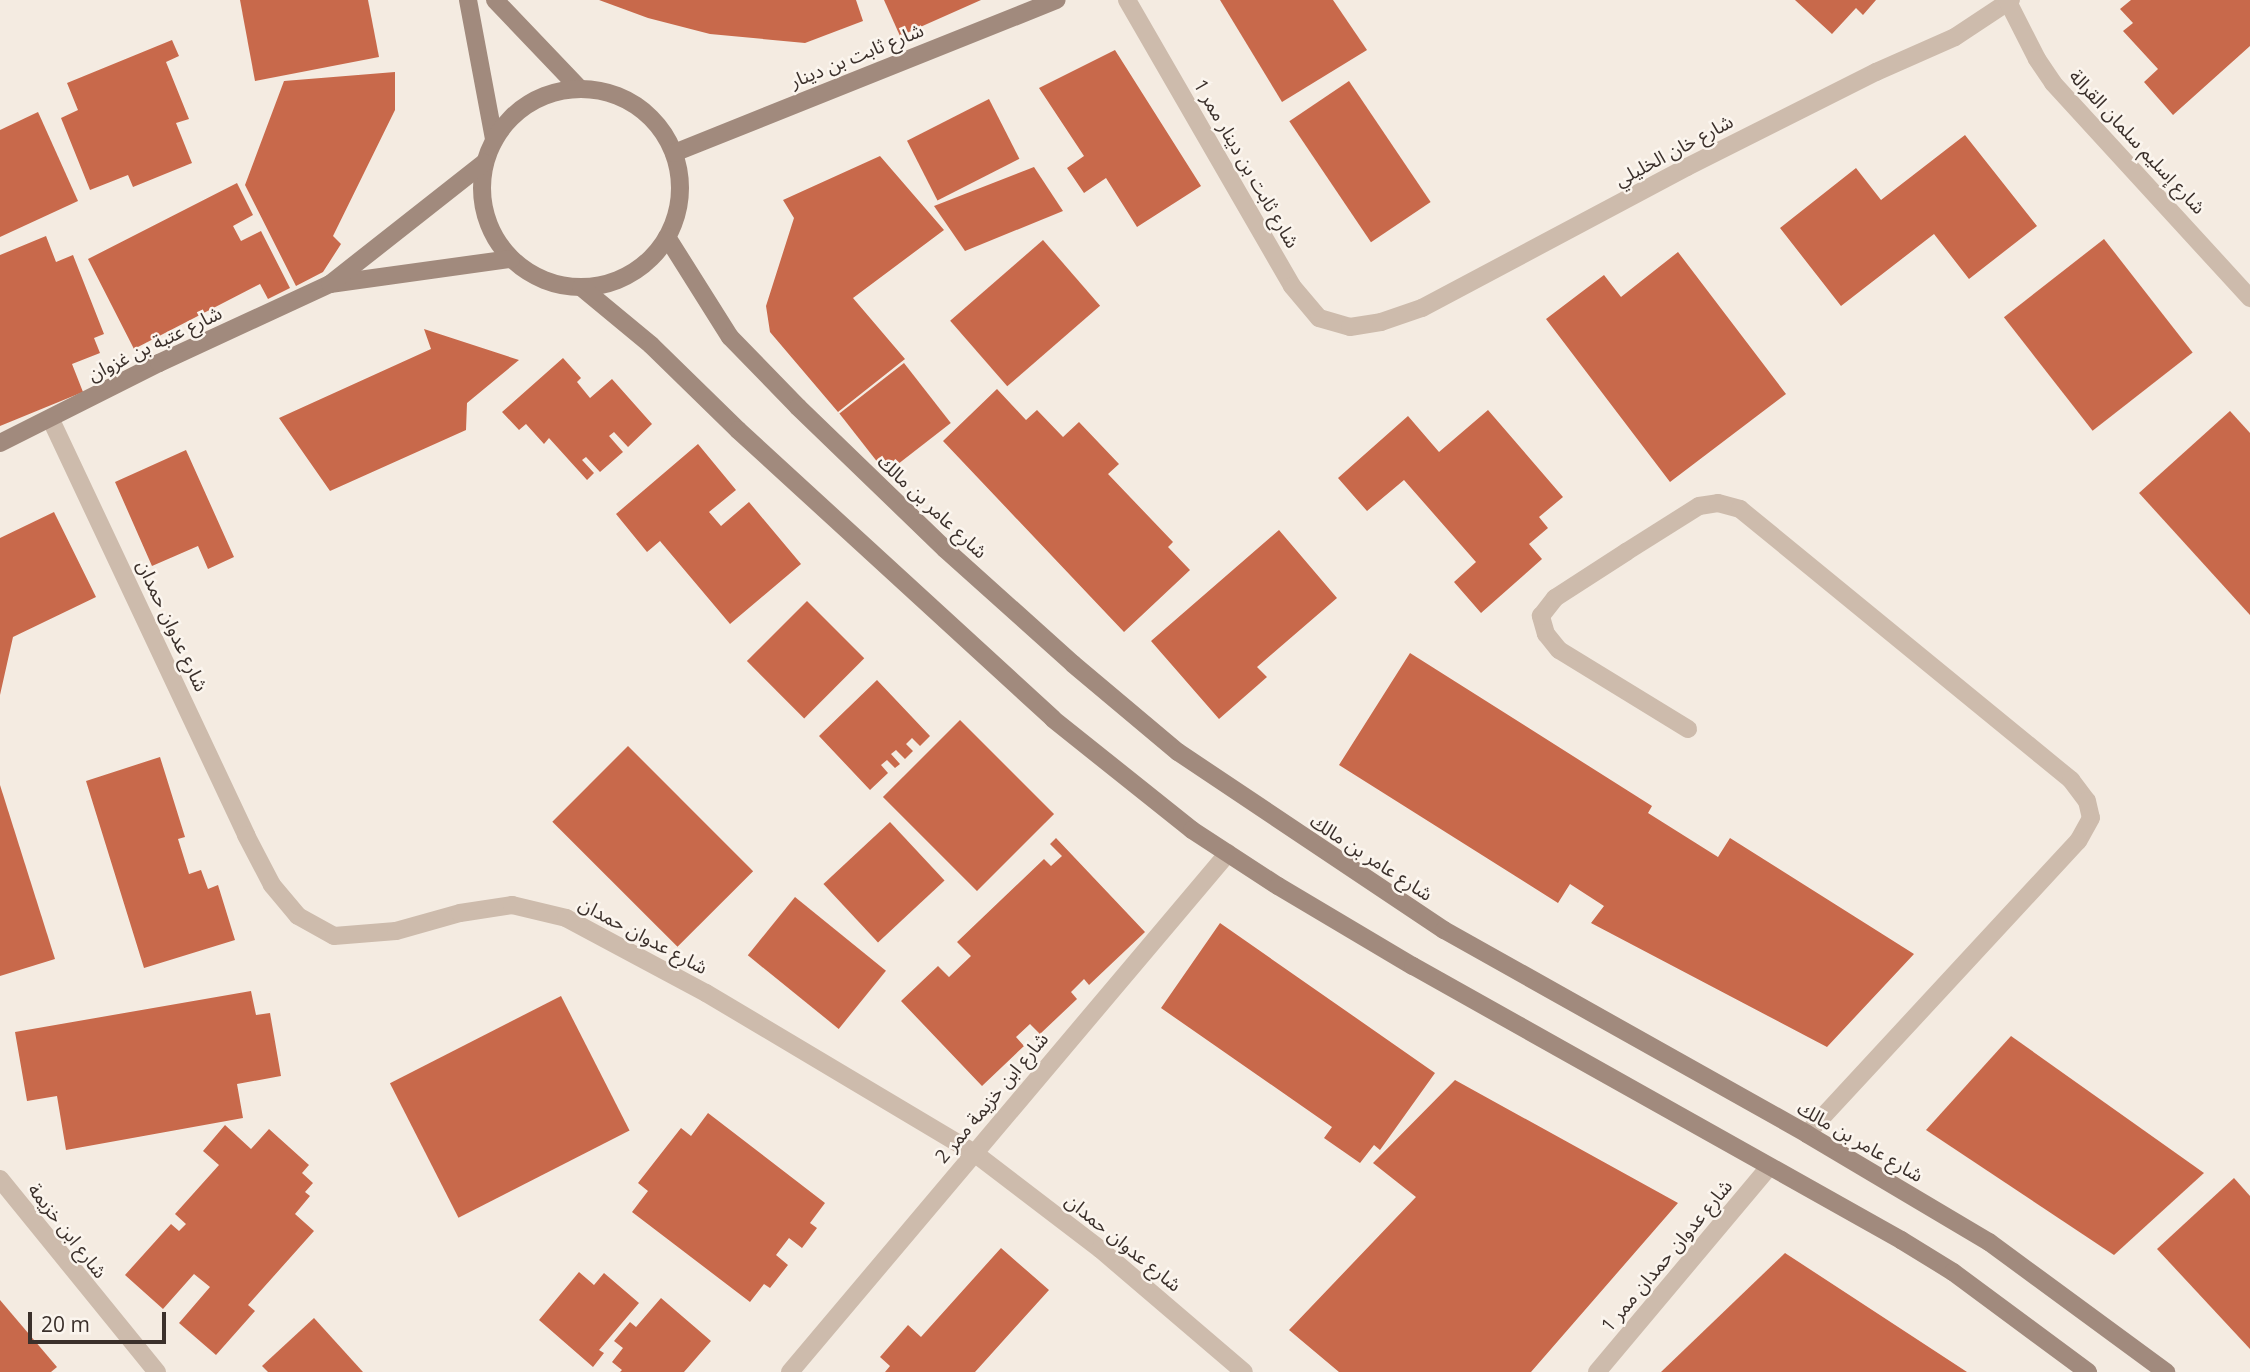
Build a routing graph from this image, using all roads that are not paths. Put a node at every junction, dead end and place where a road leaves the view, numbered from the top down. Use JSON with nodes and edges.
{"nodes":[{"id":1,"x":468,"y":0,"type":"edge"},
{"id":2,"x":495,"y":0,"type":"edge"},
{"id":3,"x":1057,"y":0,"type":"edge"},
{"id":4,"x":1127,"y":0,"type":"edge"},
{"id":5,"x":2009,"y":1,"type":"edge"},
{"id":6,"x":580,"y":89,"type":"junction"},
{"id":7,"x":494,"y":139,"type":"junction"},
{"id":8,"x":674,"y":153,"type":"junction"},
{"id":9,"x":484,"y":163,"type":"junction"},
{"id":10,"x":667,"y":237,"type":"junction"},
{"id":11,"x":511,"y":259,"type":"junction"},
{"id":12,"x":330,"y":284,"type":"junction"},
{"id":13,"x":581,"y":287,"type":"junction"},
{"id":14,"x":2250,"y":298,"type":"edge"},
{"id":15,"x":1350,"y":327,"type":"joint"},
{"id":16,"x":51,"y":420,"type":"junction"},
{"id":17,"x":0,"y":443,"type":"edge"},
{"id":18,"x":1688,"y":729,"type":"dead end"},
{"id":19,"x":1228,"y":853,"type":"junction"},
{"id":20,"x":1807,"y":1134,"type":"junction"},
{"id":21,"x":973,"y":1152,"type":"junction"},
{"id":22,"x":1769,"y":1167,"type":"junction"},
{"id":23,"x":0,"y":1179,"type":"edge"},
{"id":24,"x":156,"y":1372,"type":"edge"},
{"id":25,"x":790,"y":1372,"type":"edge"},
{"id":26,"x":1244,"y":1372,"type":"edge"},
{"id":27,"x":1598,"y":1372,"type":"edge"},
{"id":28,"x":2088,"y":1372,"type":"edge"},
{"id":29,"x":2166,"y":1372,"type":"edge"}],
"edges":[{"from":1,"to":7,"type":"street"},
{"from":2,"to":6,"type":"street"},
{"from":3,"to":8,"type":"street","name":"شارع ثابت بن دينار"},
{"from":4,"to":15,"type":"street","name":"شارع ثابت بن دينار ممر 1"},
{"from":5,"to":14,"type":"street","name":"شارع إسليم سلمان القرالة"},
{"from":5,"to":15,"type":"street","name":"شارع خان الخليلي"},
{"from":6,"to":7,"type":"street"},
{"from":6,"to":8,"type":"street"},
{"from":7,"to":9,"type":"street"},
{"from":8,"to":10,"type":"street"},
{"from":9,"to":11,"type":"street"},
{"from":9,"to":12,"type":"street","name":"شارع عتبة بن غزوان"},
{"from":10,"to":13,"type":"street"},
{"from":10,"to":20,"type":"street","name":"شارع عامر بن مالك"},
{"from":11,"to":12,"type":"street","name":"شارع عتبة بن غزوان"},
{"from":11,"to":13,"type":"street"},
{"from":12,"to":16,"type":"street","name":"شارع عتبة بن غزوان"},
{"from":13,"to":19,"type":"street"},
{"from":16,"to":17,"type":"street","name":"شارع عتبة بن غزوان"},
{"from":16,"to":21,"type":"street","name":"شارع عدوان حمدان"},
{"from":18,"to":20,"type":"street"},
{"from":19,"to":21,"type":"street","name":"شارع ابن خزيمة ممر 2"},
{"from":19,"to":22,"type":"street"},
{"from":20,"to":29,"type":"street","name":"شارع عامر بن مالك"},
{"from":21,"to":25,"type":"street","name":"شارع ابن خزيمة ممر 2"},
{"from":21,"to":26,"type":"street","name":"شارع عدوان حمدان"},
{"from":22,"to":27,"type":"street","name":"شارع عدوان حمدان ممر 1"},
{"from":22,"to":28,"type":"street"},
{"from":23,"to":24,"type":"street","name":"شارع ابن خزيمة"}]}
